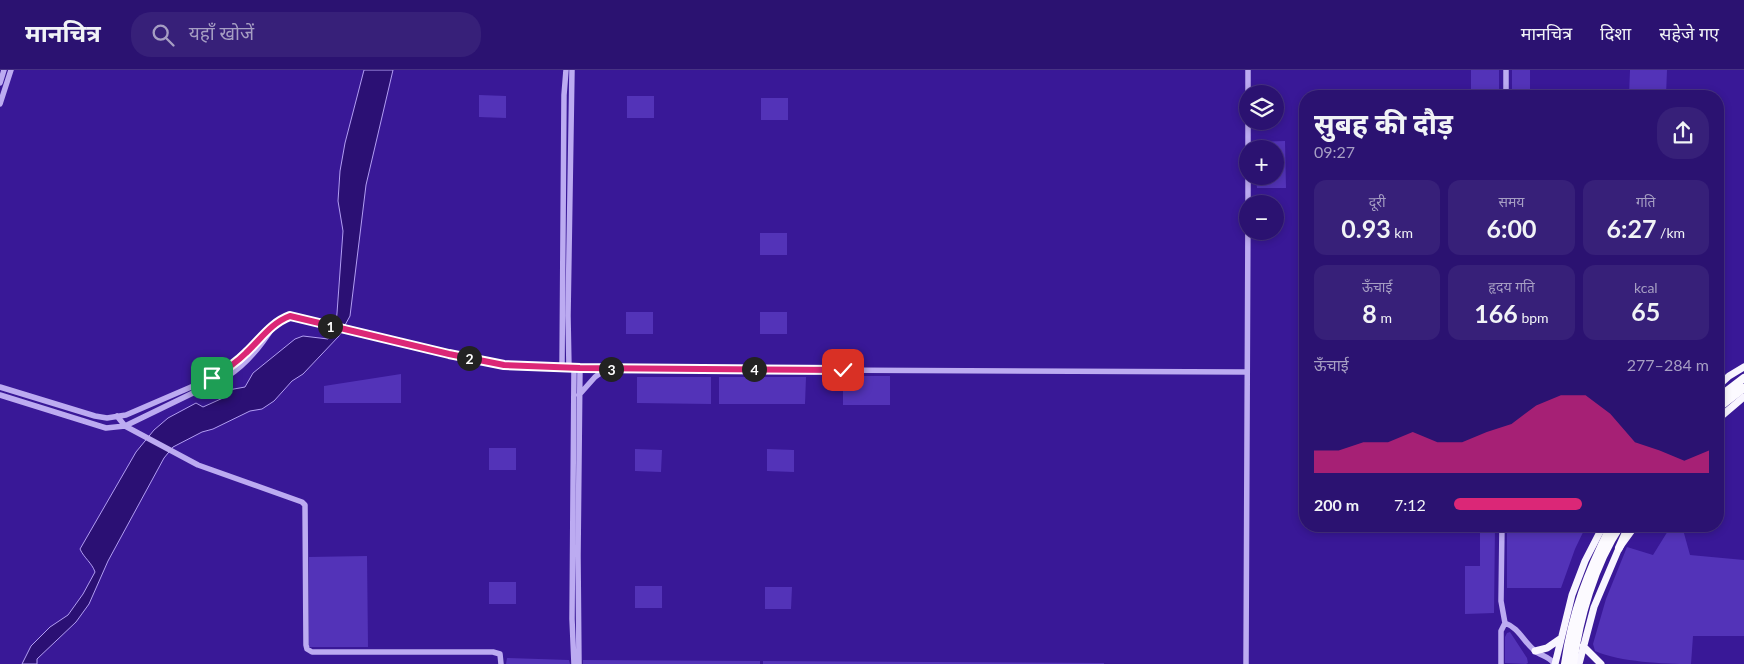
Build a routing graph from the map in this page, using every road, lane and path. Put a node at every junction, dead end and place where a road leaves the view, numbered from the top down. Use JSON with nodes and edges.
{"nodes":[{"id":1,"x":4,"y":70,"type":"edge"},
{"id":2,"x":11,"y":70,"type":"edge"},
{"id":3,"x":566,"y":70,"type":"edge"},
{"id":4,"x":572,"y":70,"type":"edge"},
{"id":5,"x":1248,"y":70,"type":"edge"},
{"id":6,"x":1506,"y":70,"type":"edge"},
{"id":7,"x":0,"y":83,"type":"edge"},
{"id":8,"x":1248,"y":85,"type":"edge"},
{"id":9,"x":1506,"y":90,"type":"edge"},
{"id":10,"x":0,"y":104,"type":"edge"},
{"id":11,"x":563,"y":194,"type":"junction"},
{"id":12,"x":570,"y":194,"type":"junction"},
{"id":13,"x":1248,"y":240,"type":"edge"},
{"id":14,"x":566,"y":244,"type":"junction"},
{"id":15,"x":276,"y":323,"type":"junction"},
{"id":16,"x":1744,"y":366,"type":"edge"},
{"id":17,"x":562,"y":368,"type":"junction"},
{"id":18,"x":574,"y":368,"type":"junction"},
{"id":19,"x":608,"y":368,"type":"junction"},
{"id":20,"x":1246,"y":372,"type":"junction"},
{"id":21,"x":1744,"y":378,"type":"edge"},
{"id":22,"x":1724,"y":381,"type":"edge"},
{"id":23,"x":0,"y":388,"type":"edge"},
{"id":24,"x":1744,"y":388,"type":"edge"},
{"id":25,"x":1724,"y":393,"type":"edge"},
{"id":26,"x":0,"y":395,"type":"edge"},
{"id":27,"x":579,"y":395,"type":"junction"},
{"id":28,"x":1744,"y":398,"type":"edge"},
{"id":29,"x":1724,"y":403,"type":"edge"},
{"id":30,"x":1724,"y":414,"type":"edge"},
{"id":31,"x":117,"y":416,"type":"junction"},
{"id":32,"x":124,"y":426,"type":"junction"},
{"id":33,"x":1502,"y":532,"type":"edge"},
{"id":34,"x":1600,"y":532,"type":"edge"},
{"id":35,"x":1608,"y":532,"type":"edge"},
{"id":36,"x":1617,"y":532,"type":"edge"},
{"id":37,"x":1626,"y":532,"type":"edge"},
{"id":38,"x":1631,"y":532,"type":"edge"},
{"id":39,"x":1619,"y":548,"type":"junction"},
{"id":40,"x":1505,"y":623,"type":"junction"},
{"id":41,"x":1560,"y":639,"type":"junction"},
{"id":42,"x":1583,"y":646,"type":"junction"},
{"id":43,"x":1534,"y":651,"type":"junction"},
{"id":44,"x":501,"y":664,"type":"edge"},
{"id":45,"x":574,"y":664,"type":"edge"},
{"id":46,"x":579,"y":664,"type":"edge"},
{"id":47,"x":1246,"y":664,"type":"edge"},
{"id":48,"x":1501,"y":664,"type":"edge"},
{"id":49,"x":1554,"y":664,"type":"edge"},
{"id":50,"x":1565,"y":664,"type":"edge"},
{"id":51,"x":1573,"y":664,"type":"edge"},
{"id":52,"x":1579,"y":664,"type":"edge"},
{"id":53,"x":1601,"y":664,"type":"edge"}],
"edges":[{"from":1,"to":7,"type":"street"},
{"from":2,"to":10,"type":"street"},
{"from":3,"to":11,"type":"street"},
{"from":4,"to":12,"type":"street"},
{"from":5,"to":8,"type":"street"},
{"from":6,"to":9,"type":"street"},
{"from":11,"to":12,"type":"street"},
{"from":11,"to":14,"type":"street"},
{"from":12,"to":14,"type":"street"},
{"from":13,"to":20,"type":"street"},
{"from":14,"to":17,"type":"street"},
{"from":14,"to":18,"type":"street"},
{"from":15,"to":17,"type":"street"},
{"from":15,"to":31,"type":"street"},
{"from":15,"to":32,"type":"street"},
{"from":16,"to":22,"type":"main road"},
{"from":17,"to":18,"type":"street"},
{"from":18,"to":19,"type":"street"},
{"from":18,"to":27,"type":"street"},
{"from":18,"to":45,"type":"street"},
{"from":19,"to":20,"type":"street"},
{"from":19,"to":27,"type":"street"},
{"from":20,"to":47,"type":"street"},
{"from":21,"to":25,"type":"highway"},
{"from":23,"to":31,"type":"street"},
{"from":24,"to":29,"type":"highway"},
{"from":26,"to":32,"type":"street"},
{"from":27,"to":46,"type":"street"},
{"from":28,"to":30,"type":"main road"},
{"from":31,"to":32,"type":"street"},
{"from":32,"to":44,"type":"street"},
{"from":33,"to":40,"type":"street"},
{"from":34,"to":41,"type":"main road"},
{"from":35,"to":50,"type":"highway"},
{"from":36,"to":51,"type":"highway"},
{"from":37,"to":39,"type":"highway"},
{"from":38,"to":39,"type":"main road"},
{"from":39,"to":42,"type":"main road"},
{"from":40,"to":43,"type":"street"},
{"from":40,"to":48,"type":"street"},
{"from":41,"to":43,"type":"main road"},
{"from":41,"to":49,"type":"main road"},
{"from":42,"to":52,"type":"main road"},
{"from":42,"to":53,"type":"main road"},
{"from":43,"to":49,"type":"street"}]}
